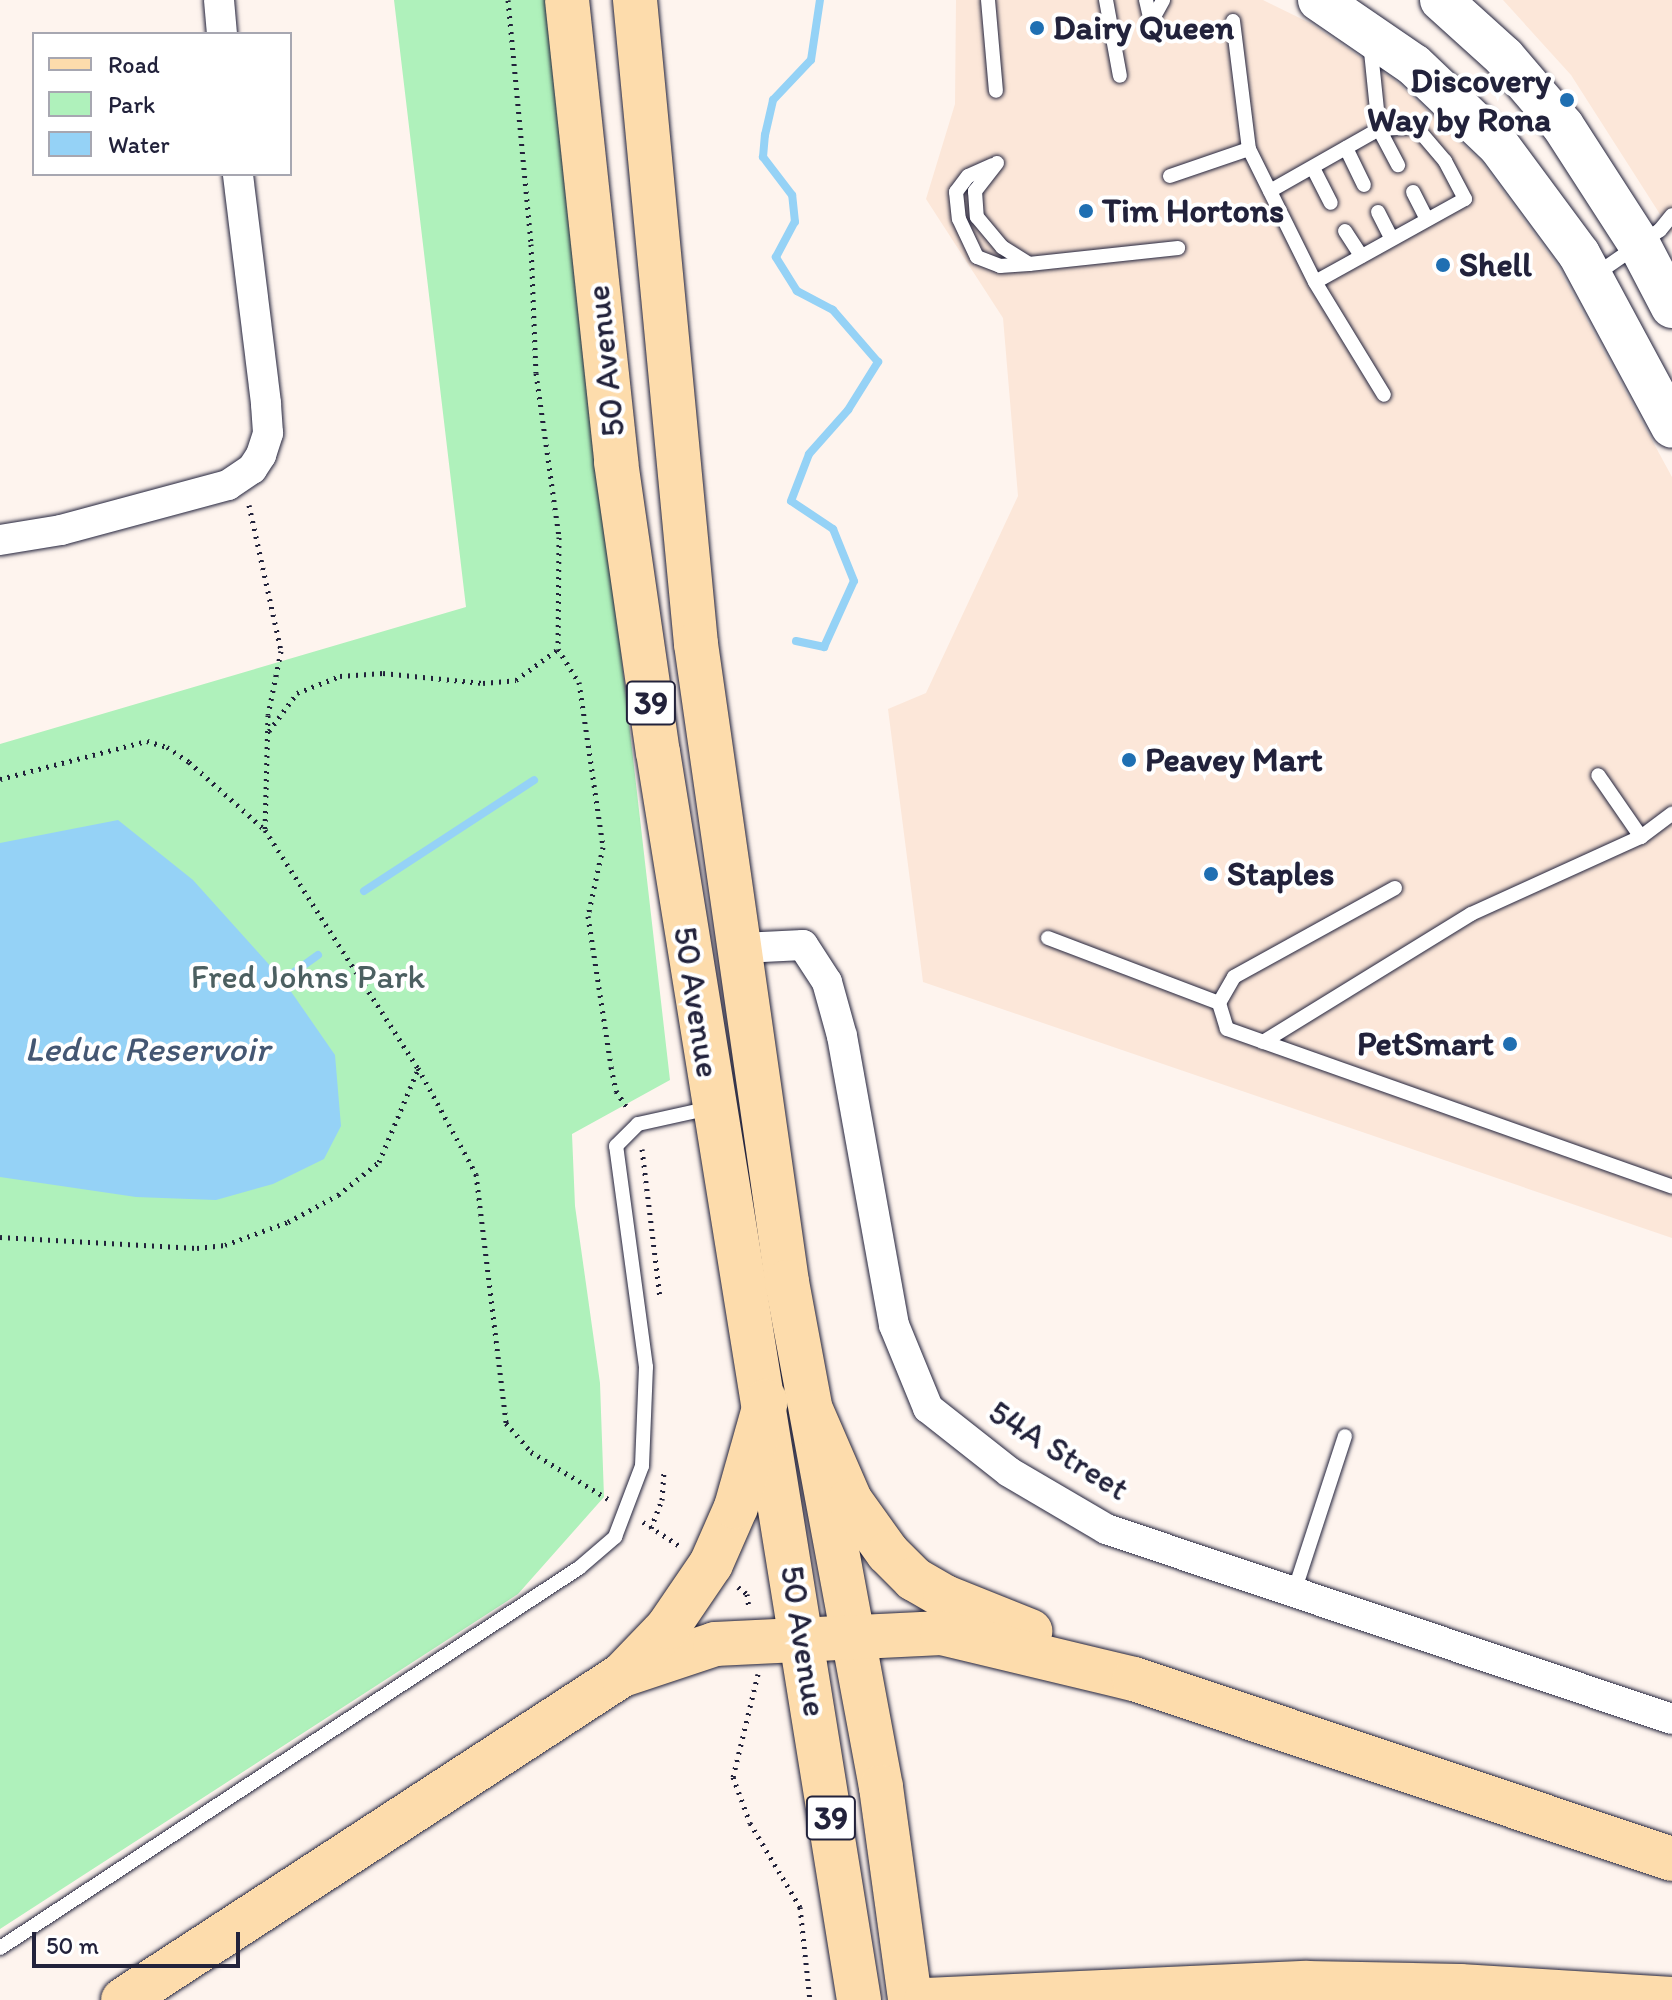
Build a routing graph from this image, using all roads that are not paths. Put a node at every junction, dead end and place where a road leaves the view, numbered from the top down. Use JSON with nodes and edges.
{"nodes":[{"id":1,"x":219,"y":0,"type":"edge"},
{"id":2,"x":567,"y":0,"type":"edge"},
{"id":3,"x":635,"y":0,"type":"edge"},
{"id":4,"x":663,"y":0,"type":"edge"},
{"id":5,"x":988,"y":0,"type":"edge"},
{"id":6,"x":1106,"y":0,"type":"edge"},
{"id":7,"x":1146,"y":0,"type":"edge"},
{"id":8,"x":1163,"y":0,"type":"edge"},
{"id":9,"x":1319,"y":0,"type":"edge"},
{"id":10,"x":1441,"y":0,"type":"edge"},
{"id":11,"x":1233,"y":21,"type":"dead end"},
{"id":12,"x":222,"y":32,"type":"edge"},
{"id":13,"x":1369,"y":32,"type":"junction"},
{"id":14,"x":1120,"y":76,"type":"dead end"},
{"id":15,"x":996,"y":91,"type":"dead end"},
{"id":16,"x":1379,"y":129,"type":"junction"},
{"id":17,"x":1346,"y":148,"type":"junction"},
{"id":18,"x":1249,"y":149,"type":"junction"},
{"id":19,"x":1398,"y":165,"type":"dead end"},
{"id":20,"x":1313,"y":168,"type":"junction"},
{"id":21,"x":238,"y":176,"type":"edge"},
{"id":22,"x":1170,"y":176,"type":"dead end"},
{"id":23,"x":652,"y":183,"type":"junction"},
{"id":24,"x":1364,"y":185,"type":"dead end"},
{"id":25,"x":1270,"y":191,"type":"junction"},
{"id":26,"x":1413,"y":192,"type":"dead end"},
{"id":27,"x":1331,"y":203,"type":"dead end"},
{"id":28,"x":1378,"y":212,"type":"dead end"},
{"id":29,"x":1672,"y":215,"type":"edge"},
{"id":30,"x":1427,"y":220,"type":"junction"},
{"id":31,"x":1345,"y":231,"type":"dead end"},
{"id":32,"x":1392,"y":239,"type":"junction"},
{"id":33,"x":1639,"y":244,"type":"junction"},
{"id":34,"x":1178,"y":248,"type":"dead end"},
{"id":35,"x":1361,"y":256,"type":"junction"},
{"id":36,"x":1029,"y":264,"type":"junction"},
{"id":37,"x":1592,"y":278,"type":"junction"},
{"id":38,"x":1315,"y":282,"type":"junction"},
{"id":39,"x":1672,"y":307,"type":"edge"},
{"id":40,"x":1384,"y":395,"type":"dead end"},
{"id":41,"x":1672,"y":427,"type":"edge"},
{"id":42,"x":0,"y":540,"type":"edge"},
{"id":43,"x":1598,"y":775,"type":"dead end"},
{"id":44,"x":1672,"y":814,"type":"edge"},
{"id":45,"x":1641,"y":837,"type":"junction"},
{"id":46,"x":1395,"y":888,"type":"dead end"},
{"id":47,"x":1048,"y":938,"type":"dead end"},
{"id":48,"x":742,"y":948,"type":"junction"},
{"id":49,"x":1219,"y":1003,"type":"junction"},
{"id":50,"x":1263,"y":1042,"type":"junction"},
{"id":51,"x":714,"y":1107,"type":"junction"},
{"id":52,"x":1672,"y":1187,"type":"edge"},
{"id":53,"x":766,"y":1401,"type":"junction"},
{"id":54,"x":812,"y":1412,"type":"junction"},
{"id":55,"x":1345,"y":1436,"type":"dead end"},
{"id":56,"x":1294,"y":1592,"type":"junction"},
{"id":57,"x":854,"y":1634,"type":"junction"},
{"id":58,"x":803,"y":1636,"type":"junction"},
{"id":59,"x":622,"y":1675,"type":"junction"},
{"id":60,"x":1134,"y":1679,"type":"junction"},
{"id":61,"x":1672,"y":1719,"type":"edge"},
{"id":62,"x":1672,"y":1859,"type":"edge"},
{"id":63,"x":895,"y":1886,"type":"junction"},
{"id":64,"x":0,"y":1948,"type":"edge"},
{"id":65,"x":939,"y":1998,"type":"edge"},
{"id":66,"x":1672,"y":1999,"type":"edge"},
{"id":67,"x":123,"y":2000,"type":"edge"},
{"id":68,"x":859,"y":2000,"type":"edge"},
{"id":69,"x":910,"y":2000,"type":"edge"}],
"edges":[{"from":1,"to":12,"type":"street"},
{"from":2,"to":51,"type":"main road","name":"50 Avenue","number":"39"},
{"from":3,"to":23,"type":"main road","name":"50 Avenue","number":"39"},
{"from":4,"to":23,"type":"main road"},
{"from":5,"to":15,"type":"lane"},
{"from":6,"to":14,"type":"lane"},
{"from":7,"to":8,"type":"lane"},
{"from":9,"to":13,"type":"street"},
{"from":10,"to":33,"type":"street"},
{"from":11,"to":18,"type":"lane"},
{"from":13,"to":16,"type":"lane"},
{"from":13,"to":37,"type":"street"},
{"from":16,"to":17,"type":"lane"},
{"from":16,"to":19,"type":"lane"},
{"from":16,"to":30,"type":"lane"},
{"from":17,"to":20,"type":"lane"},
{"from":17,"to":24,"type":"lane"},
{"from":18,"to":22,"type":"lane"},
{"from":18,"to":25,"type":"lane"},
{"from":20,"to":25,"type":"lane"},
{"from":20,"to":27,"type":"lane"},
{"from":21,"to":42,"type":"street"},
{"from":23,"to":48,"type":"main road","name":"50 Avenue","number":"39"},
{"from":25,"to":38,"type":"lane"},
{"from":26,"to":30,"type":"lane"},
{"from":28,"to":32,"type":"lane"},
{"from":29,"to":33,"type":"lane"},
{"from":30,"to":32,"type":"lane"},
{"from":31,"to":35,"type":"lane"},
{"from":32,"to":35,"type":"lane"},
{"from":33,"to":37,"type":"lane"},
{"from":33,"to":39,"type":"street"},
{"from":34,"to":36,"type":"lane"},
{"from":35,"to":38,"type":"lane"},
{"from":36,"to":36,"type":"lane"},
{"from":37,"to":41,"type":"street"},
{"from":38,"to":40,"type":"lane"},
{"from":43,"to":45,"type":"lane"},
{"from":44,"to":45,"type":"lane"},
{"from":45,"to":50,"type":"lane"},
{"from":46,"to":49,"type":"lane"},
{"from":47,"to":49,"type":"lane"},
{"from":48,"to":54,"type":"main road","name":"50 Avenue","number":"39"},
{"from":48,"to":56,"type":"street","name":"54A Street"},
{"from":49,"to":50,"type":"lane"},
{"from":50,"to":52,"type":"lane"},
{"from":51,"to":53,"type":"main road","name":"50 Avenue","number":"39"},
{"from":51,"to":64,"type":"lane"},
{"from":53,"to":58,"type":"main road","name":"50 Avenue","number":"39"},
{"from":53,"to":59,"type":"main road"},
{"from":54,"to":57,"type":"main road","name":"50 Avenue","number":"39"},
{"from":54,"to":60,"type":"main road"},
{"from":55,"to":56,"type":"lane"},
{"from":56,"to":61,"type":"street","name":"54A Street"},
{"from":57,"to":58,"type":"main road"},
{"from":57,"to":60,"type":"main road"},
{"from":57,"to":63,"type":"main road","name":"50 Avenue","number":"39"},
{"from":58,"to":59,"type":"main road"},
{"from":58,"to":63,"type":"main road"},
{"from":58,"to":68,"type":"main road","name":"50 Avenue","number":"39"},
{"from":59,"to":67,"type":"main road"},
{"from":60,"to":62,"type":"main road"},
{"from":63,"to":69,"type":"main road","name":"50 Avenue","number":"39"},
{"from":65,"to":66,"type":"main road"}]}
